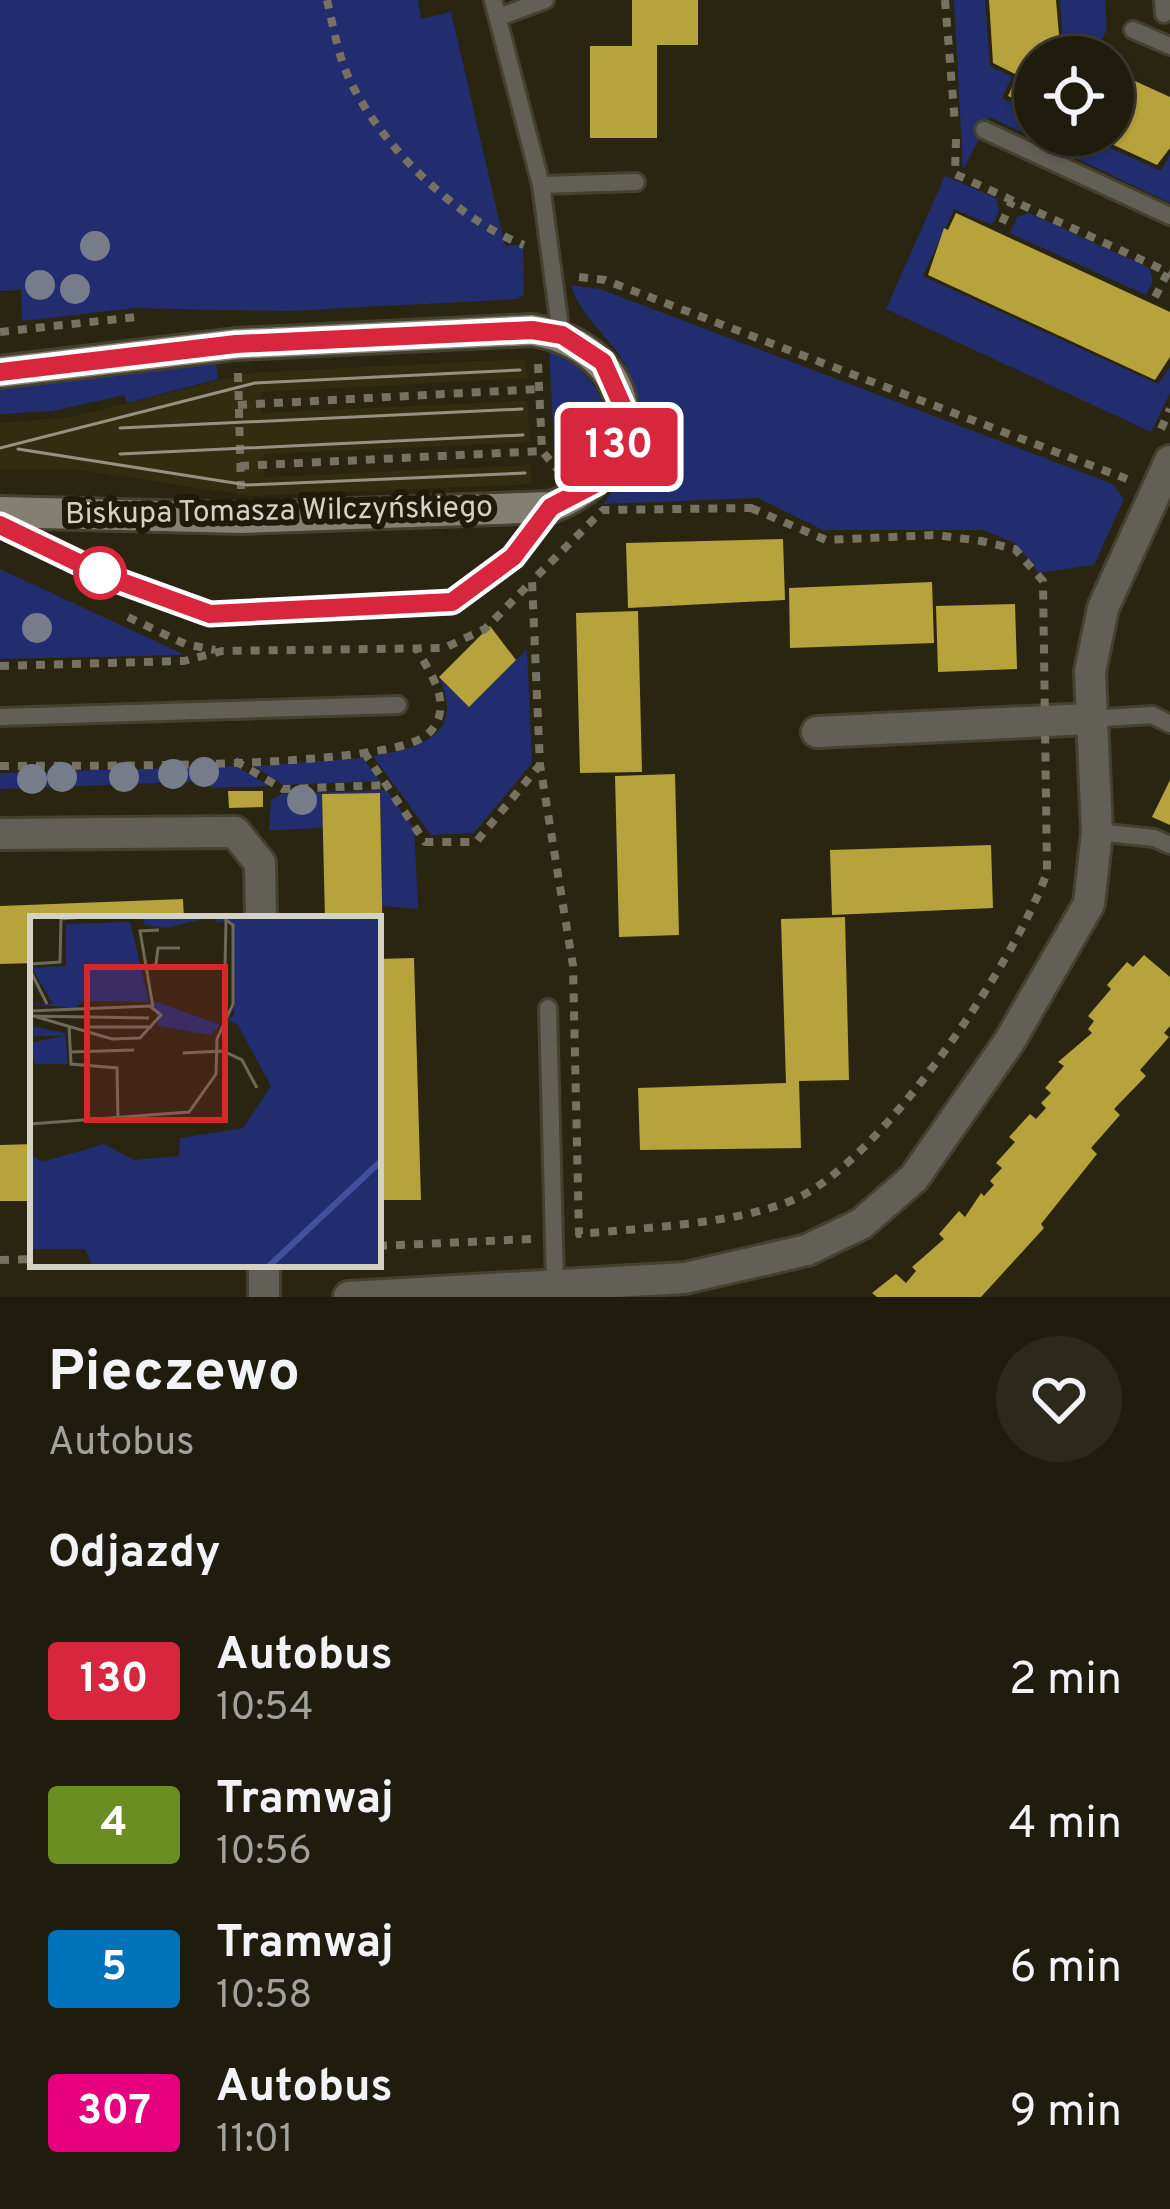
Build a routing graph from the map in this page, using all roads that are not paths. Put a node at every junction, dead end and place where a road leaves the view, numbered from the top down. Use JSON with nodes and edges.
{"nodes":[{"id":1,"x":545,"y":0,"type":"edge"},
{"id":2,"x":496,"y":9,"type":"edge"},
{"id":3,"x":1133,"y":30,"type":"dead end"},
{"id":4,"x":1170,"y":46,"type":"edge"},
{"id":5,"x":984,"y":130,"type":"dead end"},
{"id":6,"x":635,"y":182,"type":"dead end"},
{"id":7,"x":541,"y":185,"type":"junction"},
{"id":8,"x":1170,"y":216,"type":"edge"},
{"id":9,"x":549,"y":340,"type":"junction"},
{"id":10,"x":0,"y":372,"type":"edge"},
{"id":11,"x":1170,"y":461,"type":"edge"},
{"id":12,"x":560,"y":495,"type":"junction"},
{"id":13,"x":0,"y":512,"type":"edge"},
{"id":14,"x":0,"y":525,"type":"edge"},
{"id":15,"x":398,"y":705,"type":"dead end"},
{"id":16,"x":0,"y":717,"type":"edge"},
{"id":17,"x":1088,"y":719,"type":"junction"},
{"id":18,"x":1170,"y":724,"type":"edge"},
{"id":19,"x":817,"y":733,"type":"dead end"},
{"id":20,"x":1096,"y":832,"type":"junction"},
{"id":21,"x":0,"y":834,"type":"edge"},
{"id":22,"x":1170,"y":845,"type":"edge"},
{"id":23,"x":261,"y":916,"type":"edge"},
{"id":24,"x":548,"y":1008,"type":"dead end"},
{"id":25,"x":555,"y":1282,"type":"junction"},
{"id":26,"x":349,"y":1297,"type":"edge"}],
"edges":[{"from":1,"to":2,"type":"lane"},
{"from":2,"to":7,"type":"lane"},
{"from":3,"to":4,"type":"lane"},
{"from":5,"to":8,"type":"lane"},
{"from":6,"to":7,"type":"lane"},
{"from":7,"to":9,"type":"lane"},
{"from":9,"to":10,"type":"street"},
{"from":9,"to":12,"type":"street","name":"Biskupa Tomasza Wilczyńskiego"},
{"from":11,"to":17,"type":"street"},
{"from":12,"to":13,"type":"street","name":"Biskupa Tomasza Wilczyńskiego"},
{"from":12,"to":14,"type":"lane"},
{"from":15,"to":16,"type":"lane"},
{"from":17,"to":18,"type":"lane"},
{"from":17,"to":19,"type":"street"},
{"from":17,"to":20,"type":"street"},
{"from":20,"to":22,"type":"lane"},
{"from":20,"to":25,"type":"street"},
{"from":21,"to":23,"type":"street"},
{"from":24,"to":25,"type":"lane"},
{"from":25,"to":26,"type":"street"}]}
